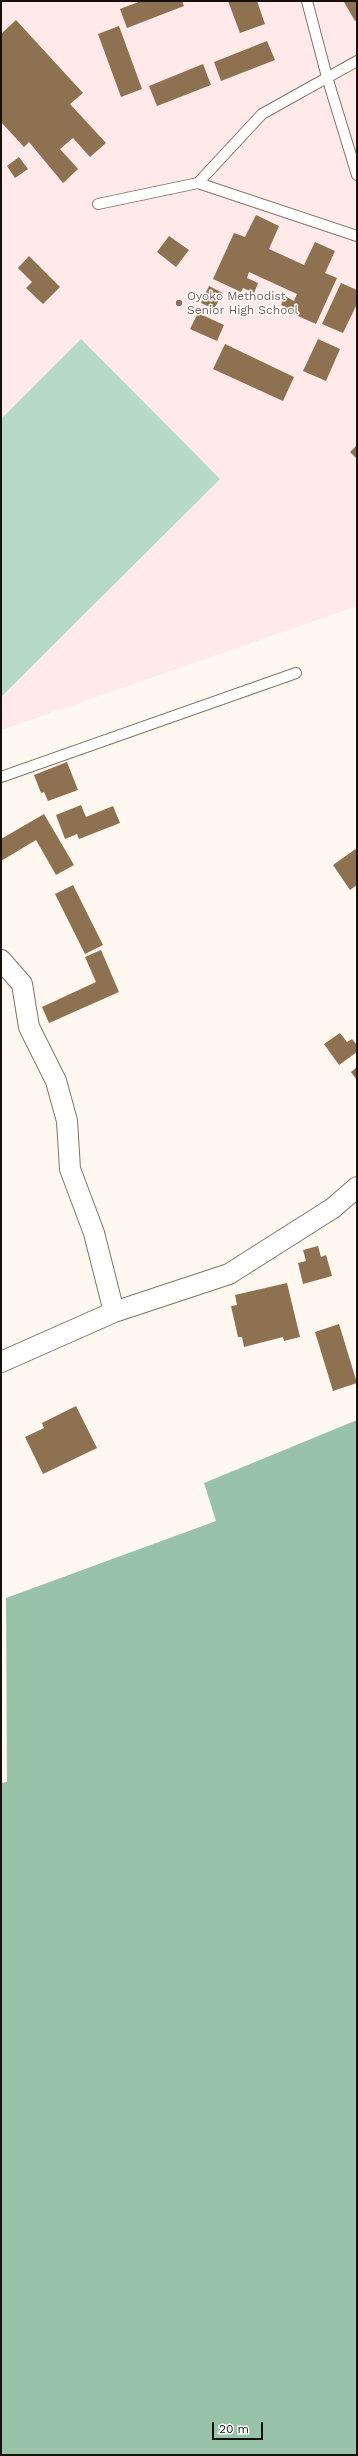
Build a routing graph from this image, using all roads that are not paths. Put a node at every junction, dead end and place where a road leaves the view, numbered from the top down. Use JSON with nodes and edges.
{"nodes":[{"id":1,"x":307,"y":1,"type":"edge"},
{"id":2,"x":357,"y":62,"type":"edge"},
{"id":3,"x":327,"y":77,"type":"junction"},
{"id":4,"x":357,"y":175,"type":"edge"},
{"id":5,"x":198,"y":183,"type":"junction"},
{"id":6,"x":98,"y":204,"type":"dead end"},
{"id":7,"x":357,"y":236,"type":"edge"},
{"id":8,"x":296,"y":673,"type":"dead end"},
{"id":9,"x":1,"y":777,"type":"edge"},
{"id":10,"x":1,"y":960,"type":"edge"},
{"id":11,"x":357,"y":1187,"type":"edge"},
{"id":12,"x":114,"y":1312,"type":"junction"},
{"id":13,"x":1,"y":1362,"type":"edge"}],
"edges":[{"from":1,"to":3,"type":"lane"},
{"from":2,"to":3,"type":"lane"},
{"from":3,"to":4,"type":"lane"},
{"from":3,"to":5,"type":"lane"},
{"from":5,"to":6,"type":"lane"},
{"from":5,"to":7,"type":"lane"},
{"from":8,"to":9,"type":"lane"},
{"from":10,"to":12,"type":"street"},
{"from":11,"to":12,"type":"street"},
{"from":12,"to":13,"type":"street"}]}
